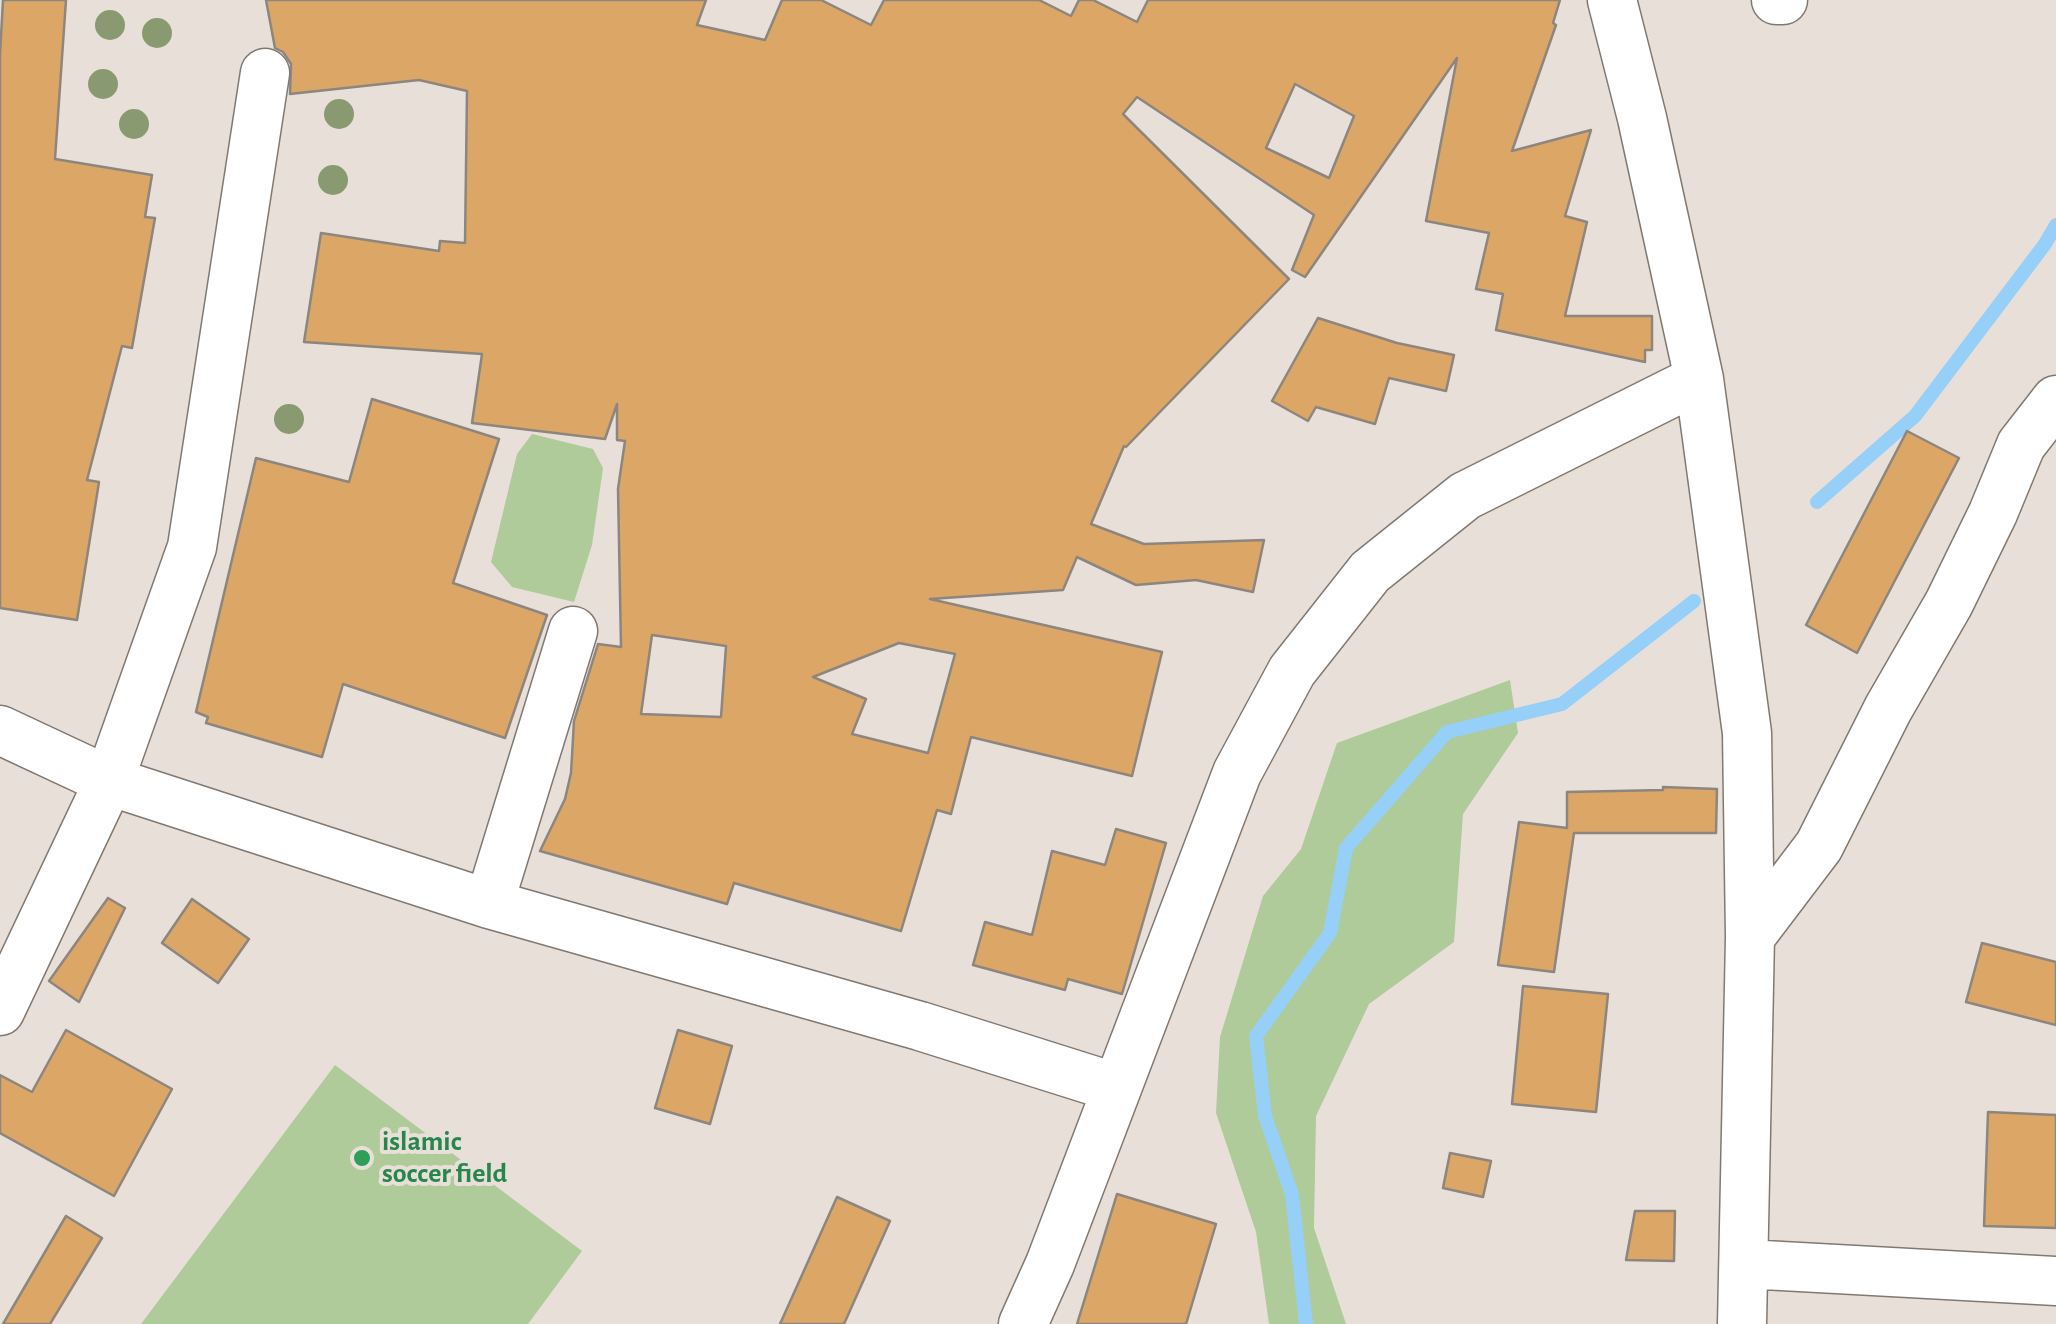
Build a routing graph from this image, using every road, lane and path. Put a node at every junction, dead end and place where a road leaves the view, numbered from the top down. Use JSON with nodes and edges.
{"nodes":[{"id":1,"x":1612,"y":0,"type":"edge"},
{"id":2,"x":264,"y":73,"type":"dead end"},
{"id":3,"x":1699,"y":379,"type":"junction"},
{"id":4,"x":2056,"y":400,"type":"edge"},
{"id":5,"x":573,"y":631,"type":"dead end"},
{"id":6,"x":0,"y":730,"type":"edge"},
{"id":7,"x":109,"y":781,"type":"junction"},
{"id":8,"x":489,"y":904,"type":"junction"},
{"id":9,"x":1750,"y":937,"type":"junction"},
{"id":10,"x":0,"y":1012,"type":"edge"},
{"id":11,"x":1117,"y":1088,"type":"junction"},
{"id":12,"x":1745,"y":1264,"type":"junction"},
{"id":13,"x":2056,"y":1281,"type":"edge"},
{"id":14,"x":1023,"y":1324,"type":"edge"},
{"id":15,"x":1742,"y":1324,"type":"edge"}],
"edges":[{"from":1,"to":3,"type":"street"},
{"from":2,"to":7,"type":"street"},
{"from":3,"to":9,"type":"street"},
{"from":3,"to":11,"type":"street"},
{"from":4,"to":9,"type":"street"},
{"from":5,"to":8,"type":"street"},
{"from":6,"to":7,"type":"street"},
{"from":7,"to":8,"type":"street"},
{"from":7,"to":10,"type":"street"},
{"from":8,"to":11,"type":"street"},
{"from":9,"to":12,"type":"street"},
{"from":11,"to":14,"type":"street"},
{"from":12,"to":13,"type":"street"},
{"from":12,"to":15,"type":"street"}]}
